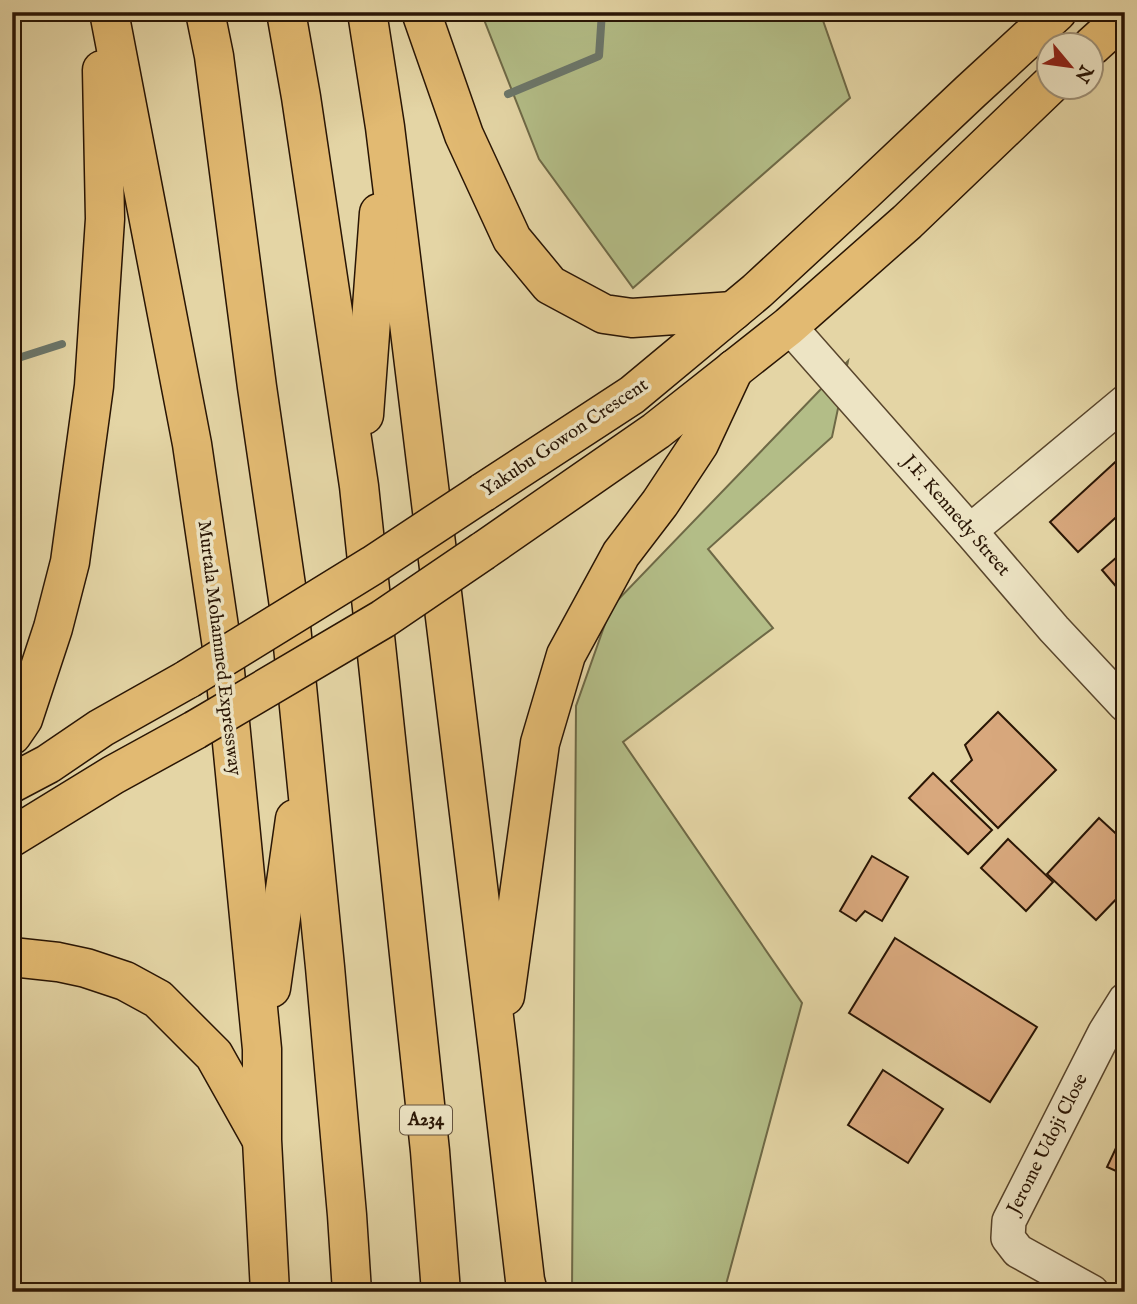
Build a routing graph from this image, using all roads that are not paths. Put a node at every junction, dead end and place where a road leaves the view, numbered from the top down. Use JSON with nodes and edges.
{"nodes":[{"id":1,"x":100,"y":12,"type":"edge"},
{"id":2,"x":109,"y":12,"type":"edge"},
{"id":3,"x":189,"y":12,"type":"edge"},
{"id":4,"x":205,"y":12,"type":"edge"},
{"id":5,"x":286,"y":12,"type":"edge"},
{"id":6,"x":367,"y":12,"type":"edge"},
{"id":7,"x":421,"y":12,"type":"edge"},
{"id":8,"x":1057,"y":12,"type":"edge"},
{"id":9,"x":1125,"y":16,"type":"edge"},
{"id":10,"x":1106,"y":33,"type":"edge"},
{"id":11,"x":214,"y":56,"type":"junction"},
{"id":12,"x":1036,"y":98,"type":"edge"},
{"id":13,"x":385,"y":127,"type":"junction"},
{"id":14,"x":733,"y":311,"type":"junction"},
{"id":15,"x":789,"y":326,"type":"junction"},
{"id":16,"x":734,"y":369,"type":"junction"},
{"id":17,"x":1125,"y":402,"type":"edge"},
{"id":18,"x":359,"y":486,"type":"junction"},
{"id":19,"x":970,"y":531,"type":"junction"},
{"id":20,"x":1125,"y":705,"type":"edge"},
{"id":21,"x":12,"y":735,"type":"edge"},
{"id":22,"x":304,"y":761,"type":"junction"},
{"id":23,"x":12,"y":783,"type":"edge"},
{"id":24,"x":12,"y":837,"type":"edge"},
{"id":25,"x":12,"y":957,"type":"edge"},
{"id":26,"x":1125,"y":1000,"type":"edge"},
{"id":27,"x":262,"y":1049,"type":"junction"},
{"id":28,"x":498,"y":1050,"type":"junction"},
{"id":29,"x":262,"y":1140,"type":"junction"},
{"id":30,"x":526,"y":1288,"type":"edge"},
{"id":31,"x":270,"y":1292,"type":"edge"},
{"id":32,"x":352,"y":1292,"type":"edge"},
{"id":33,"x":441,"y":1292,"type":"edge"},
{"id":34,"x":1092,"y":1292,"type":"edge"}],
"edges":[{"from":1,"to":21,"type":"main road"},
{"from":2,"to":27,"type":"main road","name":"Murtala Mohammed Expressway"},
{"from":3,"to":11,"type":"main road"},
{"from":4,"to":11,"type":"main road"},
{"from":5,"to":18,"type":"main road"},
{"from":6,"to":13,"type":"main road"},
{"from":7,"to":14,"type":"main road"},
{"from":8,"to":14,"type":"main road","name":"Yakubu Gowon Crescent"},
{"from":9,"to":10,"type":"main road"},
{"from":11,"to":22,"type":"main road"},
{"from":12,"to":15,"type":"main road"},
{"from":13,"to":18,"type":"main road"},
{"from":13,"to":28,"type":"main road"},
{"from":14,"to":23,"type":"main road","name":"Yakubu Gowon Crescent","bridge":true},
{"from":15,"to":16,"type":"main road"},
{"from":15,"to":19,"type":"street","name":"J.F. Kennedy Street"},
{"from":16,"to":24,"type":"main road","bridge":true},
{"from":16,"to":28,"type":"main road"},
{"from":17,"to":19,"type":"street"},
{"from":18,"to":33,"type":"main road","number":"A234"},
{"from":19,"to":20,"type":"street","name":"J.F. Kennedy Street"},
{"from":22,"to":27,"type":"main road"},
{"from":22,"to":32,"type":"main road"},
{"from":25,"to":29,"type":"main road"},
{"from":26,"to":34,"type":"street","name":"Jerome Udoji Close"},
{"from":27,"to":29,"type":"main road","name":"Murtala Mohammed Expressway"},
{"from":28,"to":30,"type":"main road"},
{"from":29,"to":31,"type":"main road","name":"Murtala Mohammed Expressway"}]}
